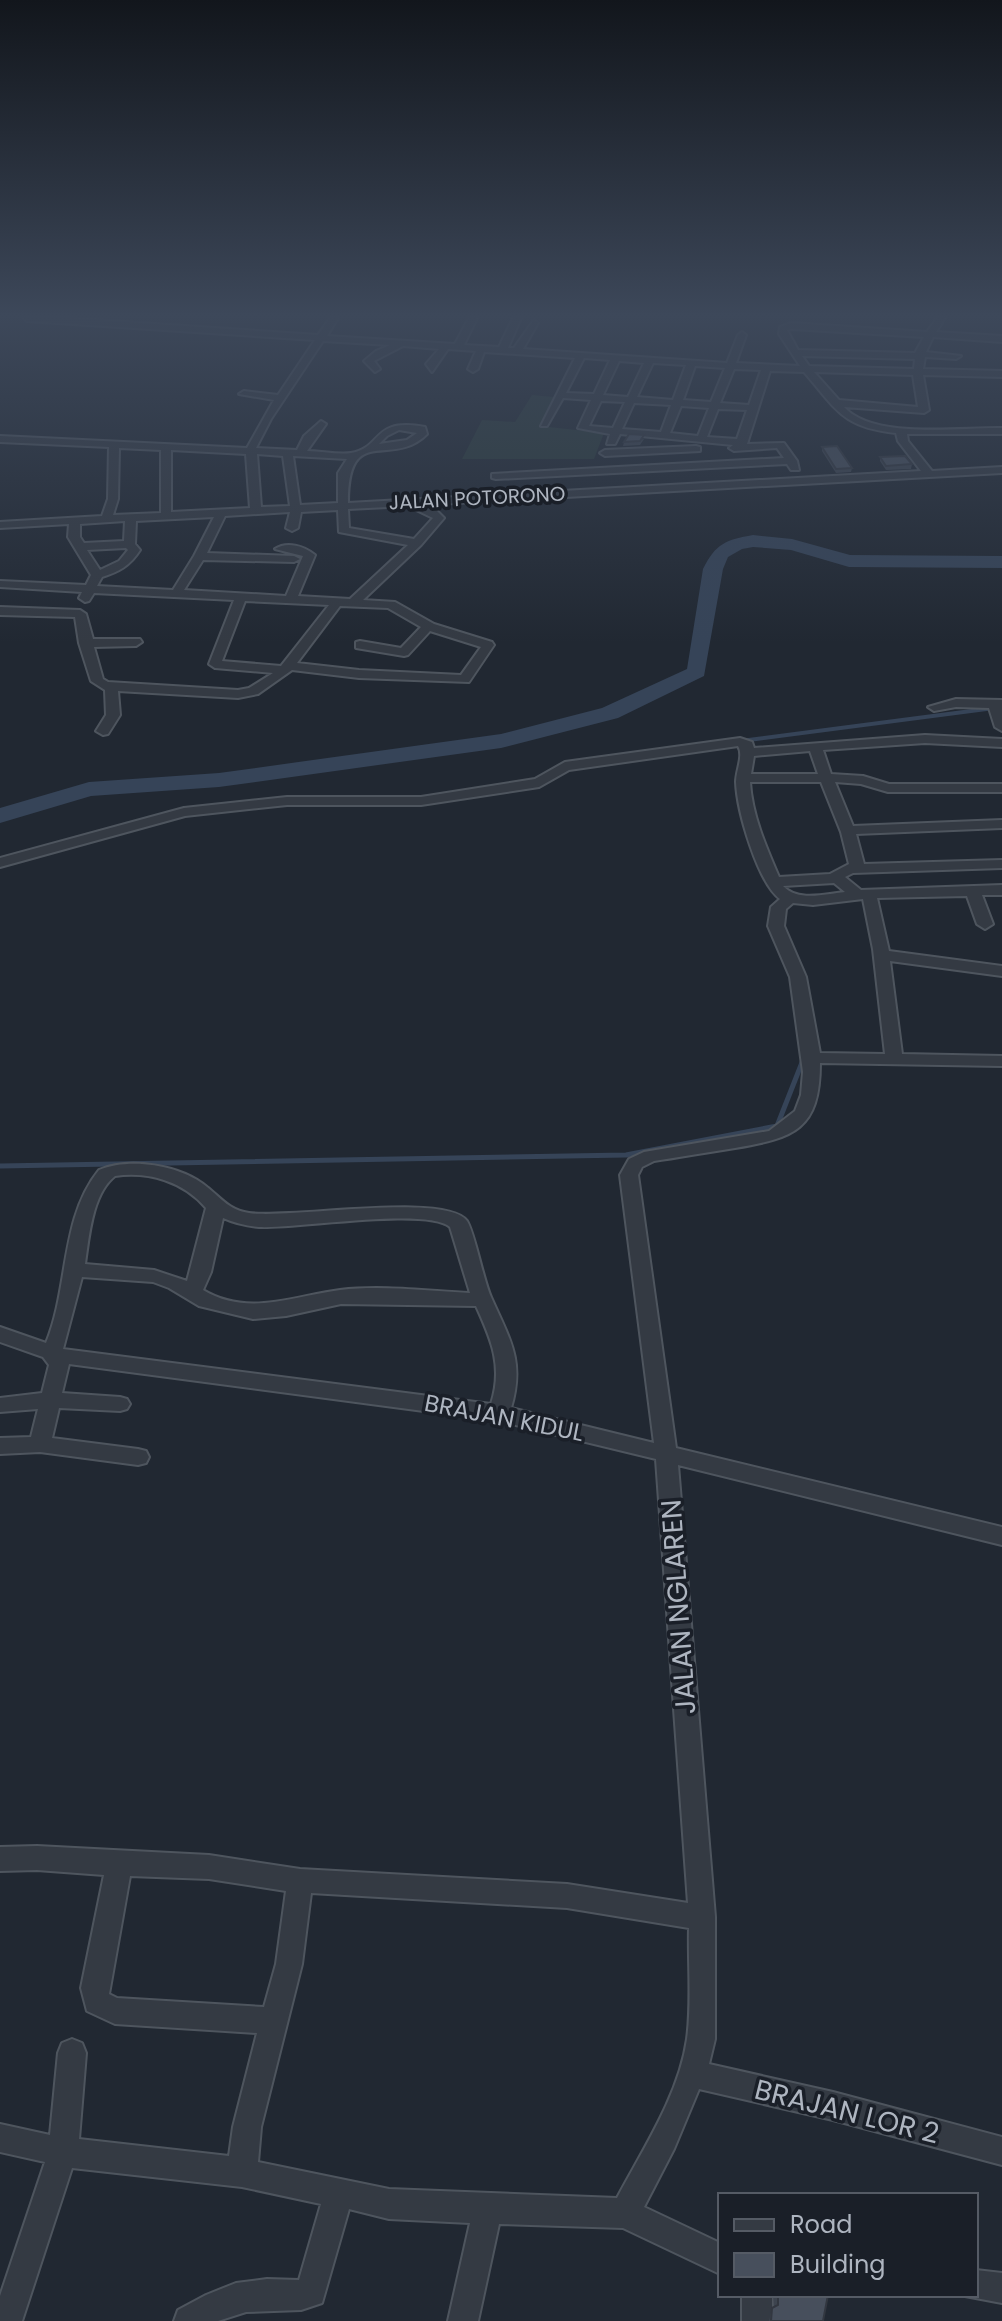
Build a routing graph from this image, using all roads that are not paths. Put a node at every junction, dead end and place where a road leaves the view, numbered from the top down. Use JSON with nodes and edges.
{"nodes":[{"id":1,"x":262,"y":426,"type":"edge"},
{"id":2,"x":319,"y":426,"type":"edge"},
{"id":3,"x":581,"y":426,"type":"edge"},
{"id":4,"x":620,"y":426,"type":"edge"},
{"id":5,"x":668,"y":426,"type":"edge"},
{"id":6,"x":706,"y":426,"type":"edge"},
{"id":7,"x":748,"y":426,"type":"edge"},
{"id":8,"x":879,"y":426,"type":"edge"},
{"id":9,"x":901,"y":431,"type":"junction"},
{"id":10,"x":1002,"y":431,"type":"edge"},
{"id":11,"x":617,"y":432,"type":"junction"},
{"id":12,"x":664,"y":437,"type":"junction"},
{"id":13,"x":0,"y":439,"type":"edge"},
{"id":14,"x":701,"y":440,"type":"junction"},
{"id":15,"x":114,"y":443,"type":"junction"},
{"id":16,"x":166,"y":445,"type":"junction"},
{"id":17,"x":741,"y":445,"type":"junction"},
{"id":18,"x":370,"y":448,"type":"dead end"},
{"id":19,"x":251,"y":449,"type":"junction"},
{"id":20,"x":287,"y":451,"type":"junction"},
{"id":21,"x":301,"y":452,"type":"junction"},
{"id":22,"x":605,"y":453,"type":"junction"},
{"id":23,"x":354,"y":456,"type":"junction"},
{"id":24,"x":490,"y":460,"type":"dead end"},
{"id":25,"x":792,"y":461,"type":"junction"},
{"id":26,"x":612,"y":470,"type":"junction"},
{"id":27,"x":1002,"y":470,"type":"edge"},
{"id":28,"x":929,"y":474,"type":"junction"},
{"id":29,"x":496,"y":476,"type":"junction"},
{"id":30,"x":801,"y":482,"type":"junction"},
{"id":31,"x":623,"y":491,"type":"junction"},
{"id":32,"x":503,"y":497,"type":"junction"},
{"id":33,"x":403,"y":502,"type":"junction"},
{"id":34,"x":344,"y":505,"type":"junction"},
{"id":35,"x":295,"y":508,"type":"junction"},
{"id":36,"x":256,"y":510,"type":"junction"},
{"id":37,"x":222,"y":511,"type":"junction"},
{"id":38,"x":166,"y":514,"type":"junction"},
{"id":39,"x":131,"y":516,"type":"junction"},
{"id":40,"x":107,"y":519,"type":"junction"},
{"id":41,"x":75,"y":521,"type":"junction"},
{"id":42,"x":0,"y":525,"type":"edge"},
{"id":43,"x":292,"y":528,"type":"dead end"},
{"id":44,"x":417,"y":543,"type":"junction"},
{"id":45,"x":129,"y":544,"type":"junction"},
{"id":46,"x":81,"y":547,"type":"junction"},
{"id":47,"x":266,"y":548,"type":"dead end"},
{"id":48,"x":200,"y":556,"type":"junction"},
{"id":49,"x":294,"y":559,"type":"dead end"},
{"id":50,"x":97,"y":575,"type":"junction"},
{"id":51,"x":0,"y":584,"type":"edge"},
{"id":52,"x":91,"y":588,"type":"junction"},
{"id":53,"x":177,"y":592,"type":"junction"},
{"id":54,"x":241,"y":596,"type":"junction"},
{"id":55,"x":291,"y":598,"type":"junction"},
{"id":56,"x":84,"y":600,"type":"dead end"},
{"id":57,"x":338,"y":601,"type":"junction"},
{"id":58,"x":354,"y":602,"type":"junction"},
{"id":59,"x":0,"y":611,"type":"edge"},
{"id":60,"x":425,"y":629,"type":"dead end"},
{"id":61,"x":136,"y":642,"type":"dead end"},
{"id":62,"x":85,"y":643,"type":"junction"},
{"id":63,"x":288,"y":668,"type":"junction"},
{"id":64,"x":359,"y":674,"type":"junction"},
{"id":65,"x":111,"y":687,"type":"junction"},
{"id":66,"x":997,"y":706,"type":"edge"},
{"id":67,"x":934,"y":707,"type":"dead end"},
{"id":68,"x":1002,"y":727,"type":"edge"},
{"id":69,"x":103,"y":731,"type":"dead end"},
{"id":70,"x":1002,"y":743,"type":"edge"},
{"id":71,"x":815,"y":745,"type":"junction"},
{"id":72,"x":748,"y":752,"type":"junction"},
{"id":73,"x":743,"y":778,"type":"junction"},
{"id":74,"x":826,"y":778,"type":"junction"},
{"id":75,"x":1002,"y":788,"type":"edge"},
{"id":76,"x":1002,"y":824,"type":"edge"},
{"id":77,"x":850,"y":830,"type":"junction"},
{"id":78,"x":0,"y":863,"type":"edge"},
{"id":79,"x":1002,"y":864,"type":"edge"},
{"id":80,"x":843,"y":874,"type":"junction"},
{"id":81,"x":773,"y":882,"type":"junction"},
{"id":82,"x":1002,"y":890,"type":"edge"},
{"id":83,"x":973,"y":891,"type":"junction"},
{"id":84,"x":864,"y":894,"type":"junction"},
{"id":85,"x":790,"y":898,"type":"junction"},
{"id":86,"x":985,"y":924,"type":"dead end"},
{"id":87,"x":882,"y":955,"type":"junction"},
{"id":88,"x":1002,"y":971,"type":"edge"},
{"id":89,"x":812,"y":1058,"type":"junction"},
{"id":90,"x":894,"y":1060,"type":"junction"},
{"id":91,"x":1002,"y":1061,"type":"edge"},
{"id":92,"x":216,"y":1207,"type":"junction"},
{"id":93,"x":76,"y":1270,"type":"junction"},
{"id":94,"x":192,"y":1292,"type":"junction"},
{"id":95,"x":482,"y":1300,"type":"junction"},
{"id":96,"x":0,"y":1334,"type":"edge"},
{"id":97,"x":54,"y":1354,"type":"junction"},
{"id":98,"x":49,"y":1400,"type":"junction"},
{"id":99,"x":120,"y":1404,"type":"dead end"},
{"id":100,"x":0,"y":1405,"type":"edge"},
{"id":101,"x":499,"y":1413,"type":"junction"},
{"id":102,"x":40,"y":1444,"type":"junction"},
{"id":103,"x":0,"y":1446,"type":"edge"},
{"id":104,"x":666,"y":1452,"type":"junction"},
{"id":105,"x":138,"y":1457,"type":"dead end"},
{"id":106,"x":1002,"y":1536,"type":"edge"},
{"id":107,"x":0,"y":1859,"type":"edge"},
{"id":108,"x":119,"y":1864,"type":"junction"},
{"id":109,"x":300,"y":1881,"type":"junction"},
{"id":110,"x":702,"y":1917,"type":"junction"},
{"id":111,"x":274,"y":2021,"type":"junction"},
{"id":112,"x":72,"y":2053,"type":"dead end"},
{"id":113,"x":692,"y":2074,"type":"junction"},
{"id":114,"x":0,"y":2138,"type":"edge"},
{"id":115,"x":1002,"y":2151,"type":"edge"},
{"id":116,"x":63,"y":2152,"type":"junction"},
{"id":117,"x":242,"y":2172,"type":"junction"},
{"id":118,"x":339,"y":2192,"type":"junction"},
{"id":119,"x":488,"y":2209,"type":"junction"},
{"id":120,"x":625,"y":2213,"type":"junction"},
{"id":121,"x":718,"y":2258,"type":"edge"},
{"id":122,"x":978,"y":2285,"type":"edge"},
{"id":123,"x":1002,"y":2288,"type":"edge"},
{"id":124,"x":757,"y":2297,"type":"edge"},
{"id":125,"x":7,"y":2321,"type":"edge"},
{"id":126,"x":189,"y":2321,"type":"edge"},
{"id":127,"x":463,"y":2321,"type":"edge"},
{"id":128,"x":757,"y":2321,"type":"edge"}],
"edges":[{"from":1,"to":19,"type":"street"},
{"from":2,"to":21,"type":"street"},
{"from":3,"to":11,"type":"street"},
{"from":4,"to":11,"type":"street"},
{"from":5,"to":12,"type":"street"},
{"from":6,"to":14,"type":"street"},
{"from":7,"to":17,"type":"street"},
{"from":8,"to":9,"type":"street"},
{"from":9,"to":10,"type":"street"},
{"from":9,"to":28,"type":"street"},
{"from":11,"to":12,"type":"street"},
{"from":11,"to":22,"type":"street"},
{"from":12,"to":14,"type":"street"},
{"from":13,"to":15,"type":"street"},
{"from":14,"to":17,"type":"street"},
{"from":15,"to":16,"type":"street"},
{"from":15,"to":40,"type":"street"},
{"from":16,"to":19,"type":"street"},
{"from":16,"to":38,"type":"street"},
{"from":17,"to":22,"type":"street"},
{"from":17,"to":25,"type":"street"},
{"from":18,"to":23,"type":"street"},
{"from":19,"to":20,"type":"street"},
{"from":19,"to":36,"type":"street"},
{"from":20,"to":21,"type":"street"},
{"from":20,"to":35,"type":"street"},
{"from":21,"to":23,"type":"street"},
{"from":22,"to":26,"type":"street"},
{"from":23,"to":34,"type":"street"},
{"from":24,"to":29,"type":"street"},
{"from":25,"to":26,"type":"street"},
{"from":25,"to":30,"type":"street"},
{"from":26,"to":29,"type":"street"},
{"from":26,"to":31,"type":"street"},
{"from":27,"to":28,"type":"street","name":"JALAN POTORONO"},
{"from":28,"to":30,"type":"street","name":"JALAN POTORONO"},
{"from":29,"to":32,"type":"street"},
{"from":30,"to":31,"type":"street","name":"JALAN POTORONO"},
{"from":31,"to":32,"type":"street","name":"JALAN POTORONO"},
{"from":32,"to":33,"type":"street","name":"JALAN POTORONO"},
{"from":33,"to":34,"type":"street","name":"JALAN POTORONO"},
{"from":33,"to":44,"type":"street"},
{"from":34,"to":35,"type":"street","name":"JALAN POTORONO"},
{"from":34,"to":44,"type":"street"},
{"from":35,"to":36,"type":"street","name":"JALAN POTORONO"},
{"from":35,"to":43,"type":"street"},
{"from":36,"to":37,"type":"street","name":"JALAN POTORONO"},
{"from":37,"to":38,"type":"street","name":"JALAN POTORONO"},
{"from":37,"to":48,"type":"street"},
{"from":38,"to":39,"type":"street","name":"JALAN POTORONO"},
{"from":39,"to":40,"type":"street","name":"JALAN POTORONO"},
{"from":39,"to":45,"type":"street"},
{"from":40,"to":41,"type":"street","name":"JALAN POTORONO"},
{"from":41,"to":42,"type":"street","name":"JALAN POTORONO"},
{"from":41,"to":46,"type":"street"},
{"from":44,"to":58,"type":"street"},
{"from":45,"to":46,"type":"street"},
{"from":45,"to":50,"type":"street"},
{"from":46,"to":50,"type":"street"},
{"from":47,"to":55,"type":"street"},
{"from":48,"to":49,"type":"street"},
{"from":48,"to":53,"type":"street"},
{"from":50,"to":52,"type":"street"},
{"from":51,"to":52,"type":"street"},
{"from":52,"to":53,"type":"street"},
{"from":52,"to":56,"type":"street"},
{"from":53,"to":54,"type":"street"},
{"from":54,"to":55,"type":"street"},
{"from":54,"to":63,"type":"street"},
{"from":55,"to":57,"type":"street"},
{"from":57,"to":58,"type":"street"},
{"from":57,"to":63,"type":"street"},
{"from":58,"to":64,"type":"street"},
{"from":59,"to":62,"type":"street"},
{"from":60,"to":64,"type":"street"},
{"from":61,"to":62,"type":"street"},
{"from":62,"to":65,"type":"street"},
{"from":63,"to":64,"type":"street"},
{"from":63,"to":65,"type":"street"},
{"from":65,"to":69,"type":"street"},
{"from":66,"to":67,"type":"street"},
{"from":66,"to":68,"type":"street"},
{"from":70,"to":71,"type":"street"},
{"from":71,"to":72,"type":"street"},
{"from":71,"to":74,"type":"street"},
{"from":72,"to":73,"type":"street"},
{"from":72,"to":78,"type":"street"},
{"from":73,"to":74,"type":"street"},
{"from":73,"to":81,"type":"street"},
{"from":74,"to":75,"type":"street"},
{"from":74,"to":77,"type":"street"},
{"from":76,"to":77,"type":"street"},
{"from":77,"to":80,"type":"street"},
{"from":79,"to":80,"type":"street"},
{"from":80,"to":81,"type":"street"},
{"from":80,"to":84,"type":"street"},
{"from":81,"to":85,"type":"street"},
{"from":82,"to":83,"type":"street"},
{"from":83,"to":84,"type":"street"},
{"from":83,"to":86,"type":"street"},
{"from":84,"to":85,"type":"street"},
{"from":84,"to":87,"type":"street"},
{"from":85,"to":89,"type":"street"},
{"from":87,"to":88,"type":"street"},
{"from":87,"to":90,"type":"street"},
{"from":89,"to":90,"type":"street"},
{"from":89,"to":104,"type":"street","name":"JALAN NGLAREN"},
{"from":90,"to":91,"type":"street"},
{"from":92,"to":93,"type":"street"},
{"from":92,"to":94,"type":"street"},
{"from":92,"to":95,"type":"street"},
{"from":93,"to":94,"type":"street"},
{"from":93,"to":97,"type":"street"},
{"from":94,"to":95,"type":"street"},
{"from":95,"to":101,"type":"street"},
{"from":96,"to":97,"type":"street","name":"BRAJAN KIDUL"},
{"from":97,"to":98,"type":"street"},
{"from":97,"to":101,"type":"street","name":"BRAJAN KIDUL"},
{"from":98,"to":99,"type":"street"},
{"from":98,"to":100,"type":"street"},
{"from":98,"to":102,"type":"street"},
{"from":101,"to":104,"type":"street","name":"BRAJAN KIDUL"},
{"from":102,"to":103,"type":"street"},
{"from":102,"to":105,"type":"street"},
{"from":104,"to":106,"type":"street","name":"BRAJAN KIDUL"},
{"from":104,"to":110,"type":"street","name":"JALAN NGLAREN"},
{"from":107,"to":108,"type":"street"},
{"from":108,"to":109,"type":"street"},
{"from":108,"to":111,"type":"street"},
{"from":109,"to":110,"type":"street"},
{"from":109,"to":111,"type":"street"},
{"from":110,"to":113,"type":"street","name":"JALAN NGLAREN"},
{"from":111,"to":117,"type":"street"},
{"from":112,"to":116,"type":"street"},
{"from":113,"to":115,"type":"street","name":"BRAJAN LOR 2"},
{"from":113,"to":120,"type":"street","name":"JALAN NGLAREN"},
{"from":114,"to":116,"type":"street"},
{"from":116,"to":117,"type":"street"},
{"from":116,"to":125,"type":"street"},
{"from":117,"to":118,"type":"street"},
{"from":118,"to":119,"type":"street"},
{"from":118,"to":126,"type":"street"},
{"from":119,"to":120,"type":"street"},
{"from":119,"to":127,"type":"street"},
{"from":120,"to":121,"type":"street"},
{"from":122,"to":123,"type":"street"},
{"from":124,"to":128,"type":"street"}]}
